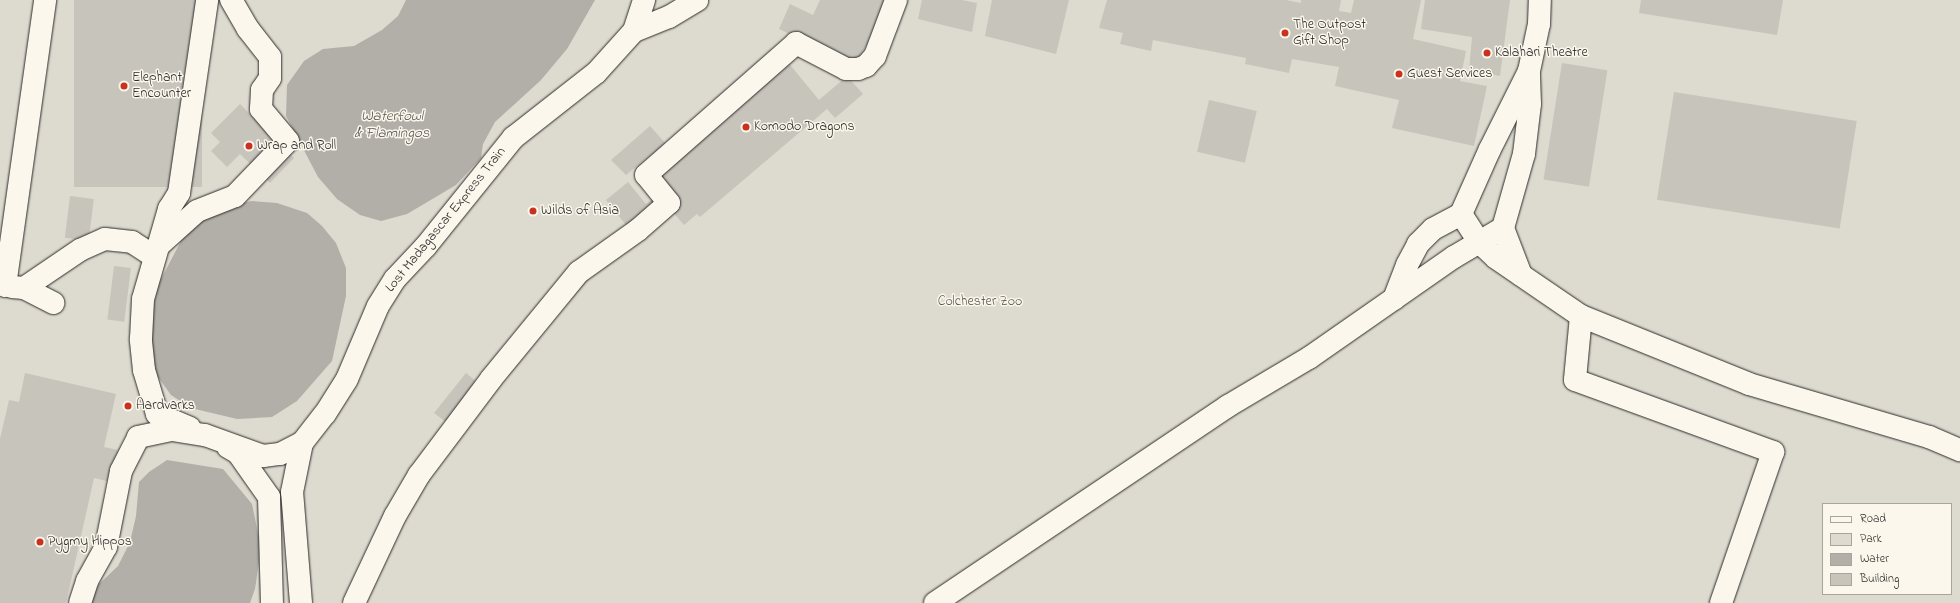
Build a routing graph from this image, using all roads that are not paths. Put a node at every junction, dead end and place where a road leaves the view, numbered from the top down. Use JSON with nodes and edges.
{"nodes":[{"id":1,"x":45,"y":0,"type":"edge"},
{"id":2,"x":207,"y":0,"type":"edge"},
{"id":3,"x":231,"y":0,"type":"edge"},
{"id":4,"x":644,"y":0,"type":"edge"},
{"id":5,"x":697,"y":0,"type":"edge"},
{"id":6,"x":896,"y":0,"type":"edge"},
{"id":7,"x":1540,"y":0,"type":"edge"},
{"id":8,"x":634,"y":31,"type":"junction"},
{"id":9,"x":1529,"y":71,"type":"junction"},
{"id":10,"x":1461,"y":214,"type":"junction"},
{"id":11,"x":1503,"y":228,"type":"junction"},
{"id":12,"x":1479,"y":242,"type":"junction"},
{"id":13,"x":156,"y":251,"type":"junction"},
{"id":14,"x":1521,"y":275,"type":"junction"},
{"id":15,"x":10,"y":286,"type":"edge"},
{"id":16,"x":1394,"y":299,"type":"junction"},
{"id":17,"x":53,"y":303,"type":"dead end"},
{"id":18,"x":1580,"y":316,"type":"junction"},
{"id":19,"x":205,"y":435,"type":"junction"},
{"id":20,"x":302,"y":443,"type":"junction"},
{"id":21,"x":1960,"y":450,"type":"edge"},
{"id":22,"x":80,"y":603,"type":"edge"},
{"id":23,"x":272,"y":603,"type":"edge"},
{"id":24,"x":301,"y":603,"type":"edge"},
{"id":25,"x":354,"y":603,"type":"edge"},
{"id":26,"x":935,"y":603,"type":"edge"},
{"id":27,"x":1721,"y":603,"type":"edge"}],
"edges":[{"from":1,"to":15,"type":"street"},
{"from":2,"to":13,"type":"street"},
{"from":3,"to":13,"type":"street"},
{"from":4,"to":8,"type":"street","name":"Lost Madagascar Express Train"},
{"from":5,"to":8,"type":"street","name":"Lost Madagascar Express Train"},
{"from":6,"to":25,"type":"street"},
{"from":7,"to":9,"type":"street"},
{"from":8,"to":20,"type":"street","name":"Lost Madagascar Express Train"},
{"from":9,"to":10,"type":"street"},
{"from":9,"to":11,"type":"street"},
{"from":10,"to":12,"type":"street"},
{"from":10,"to":16,"type":"street"},
{"from":11,"to":12,"type":"street"},
{"from":11,"to":14,"type":"street"},
{"from":12,"to":14,"type":"street"},
{"from":12,"to":16,"type":"street"},
{"from":13,"to":15,"type":"street"},
{"from":13,"to":19,"type":"street"},
{"from":14,"to":18,"type":"street"},
{"from":15,"to":17,"type":"street"},
{"from":16,"to":26,"type":"street"},
{"from":18,"to":21,"type":"street"},
{"from":18,"to":27,"type":"street"},
{"from":19,"to":20,"type":"street","name":"Lost Madagascar Express Train"},
{"from":19,"to":22,"type":"street","name":"Lost Madagascar Express Train"},
{"from":19,"to":23,"type":"street"},
{"from":20,"to":24,"type":"street","name":"Lost Madagascar Express Train"}]}
